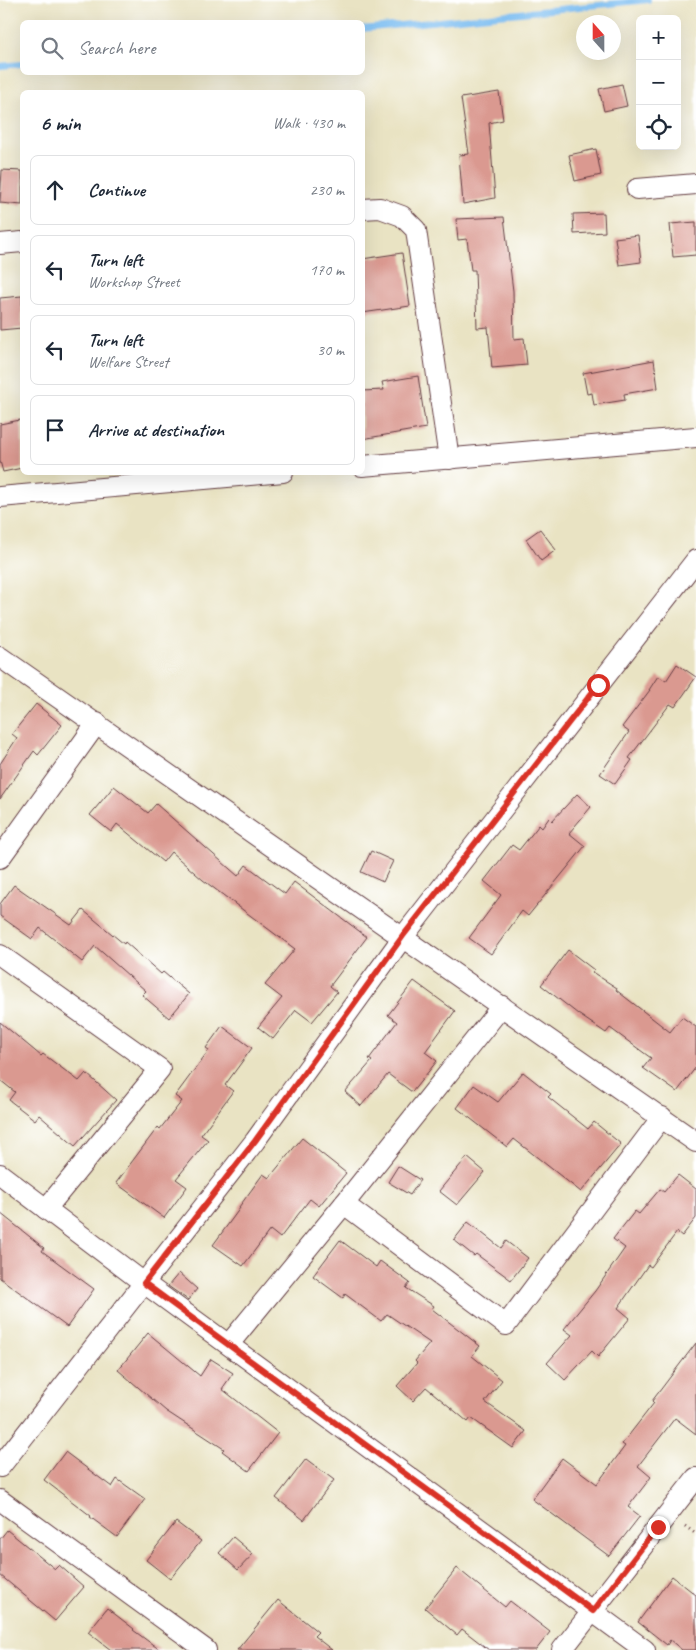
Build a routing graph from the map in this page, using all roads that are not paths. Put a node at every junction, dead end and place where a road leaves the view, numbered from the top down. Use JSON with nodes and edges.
{"nodes":[{"id":1,"x":696,"y":184,"type":"edge"},
{"id":2,"x":637,"y":189,"type":"dead end"},
{"id":3,"x":365,"y":210,"type":"edge"},
{"id":4,"x":20,"y":242,"type":"edge"},
{"id":5,"x":0,"y":244,"type":"edge"},
{"id":6,"x":696,"y":437,"type":"edge"},
{"id":7,"x":448,"y":459,"type":"junction"},
{"id":8,"x":365,"y":466,"type":"edge"},
{"id":9,"x":249,"y":475,"type":"edge"},
{"id":10,"x":0,"y":497,"type":"edge"},
{"id":11,"x":696,"y":560,"type":"edge"},
{"id":12,"x":0,"y":657,"type":"edge"},
{"id":13,"x":97,"y":723,"type":"junction"},
{"id":14,"x":0,"y":858,"type":"edge"},
{"id":15,"x":403,"y":936,"type":"junction"},
{"id":16,"x":0,"y":955,"type":"edge"},
{"id":17,"x":502,"y":1006,"type":"junction"},
{"id":18,"x":662,"y":1117,"type":"junction"},
{"id":19,"x":696,"y":1142,"type":"edge"},
{"id":20,"x":0,"y":1174,"type":"edge"},
{"id":21,"x":344,"y":1204,"type":"junction"},
{"id":22,"x":46,"y":1209,"type":"junction"},
{"id":23,"x":144,"y":1283,"type":"junction"},
{"id":24,"x":229,"y":1344,"type":"junction"},
{"id":25,"x":0,"y":1467,"type":"edge"},
{"id":26,"x":696,"y":1478,"type":"edge"},
{"id":27,"x":0,"y":1500,"type":"edge"},
{"id":28,"x":593,"y":1611,"type":"junction"},
{"id":29,"x":206,"y":1650,"type":"edge"},
{"id":30,"x":562,"y":1650,"type":"edge"},
{"id":31,"x":645,"y":1650,"type":"edge"}],
"edges":[{"from":1,"to":2,"type":"street"},
{"from":3,"to":7,"type":"street"},
{"from":4,"to":5,"type":"street"},
{"from":6,"to":7,"type":"street"},
{"from":7,"to":8,"type":"street"},
{"from":9,"to":10,"type":"street"},
{"from":11,"to":15,"type":"street"},
{"from":12,"to":13,"type":"street"},
{"from":13,"to":14,"type":"street"},
{"from":13,"to":15,"type":"street"},
{"from":15,"to":17,"type":"street"},
{"from":15,"to":23,"type":"street"},
{"from":16,"to":22,"type":"street"},
{"from":17,"to":18,"type":"street"},
{"from":17,"to":21,"type":"street"},
{"from":18,"to":19,"type":"street"},
{"from":18,"to":21,"type":"street"},
{"from":20,"to":22,"type":"street"},
{"from":21,"to":24,"type":"street"},
{"from":22,"to":23,"type":"street"},
{"from":23,"to":24,"type":"street"},
{"from":23,"to":25,"type":"street"},
{"from":24,"to":28,"type":"street"},
{"from":26,"to":28,"type":"street"},
{"from":27,"to":29,"type":"street"},
{"from":28,"to":30,"type":"street"},
{"from":28,"to":31,"type":"street"}]}
